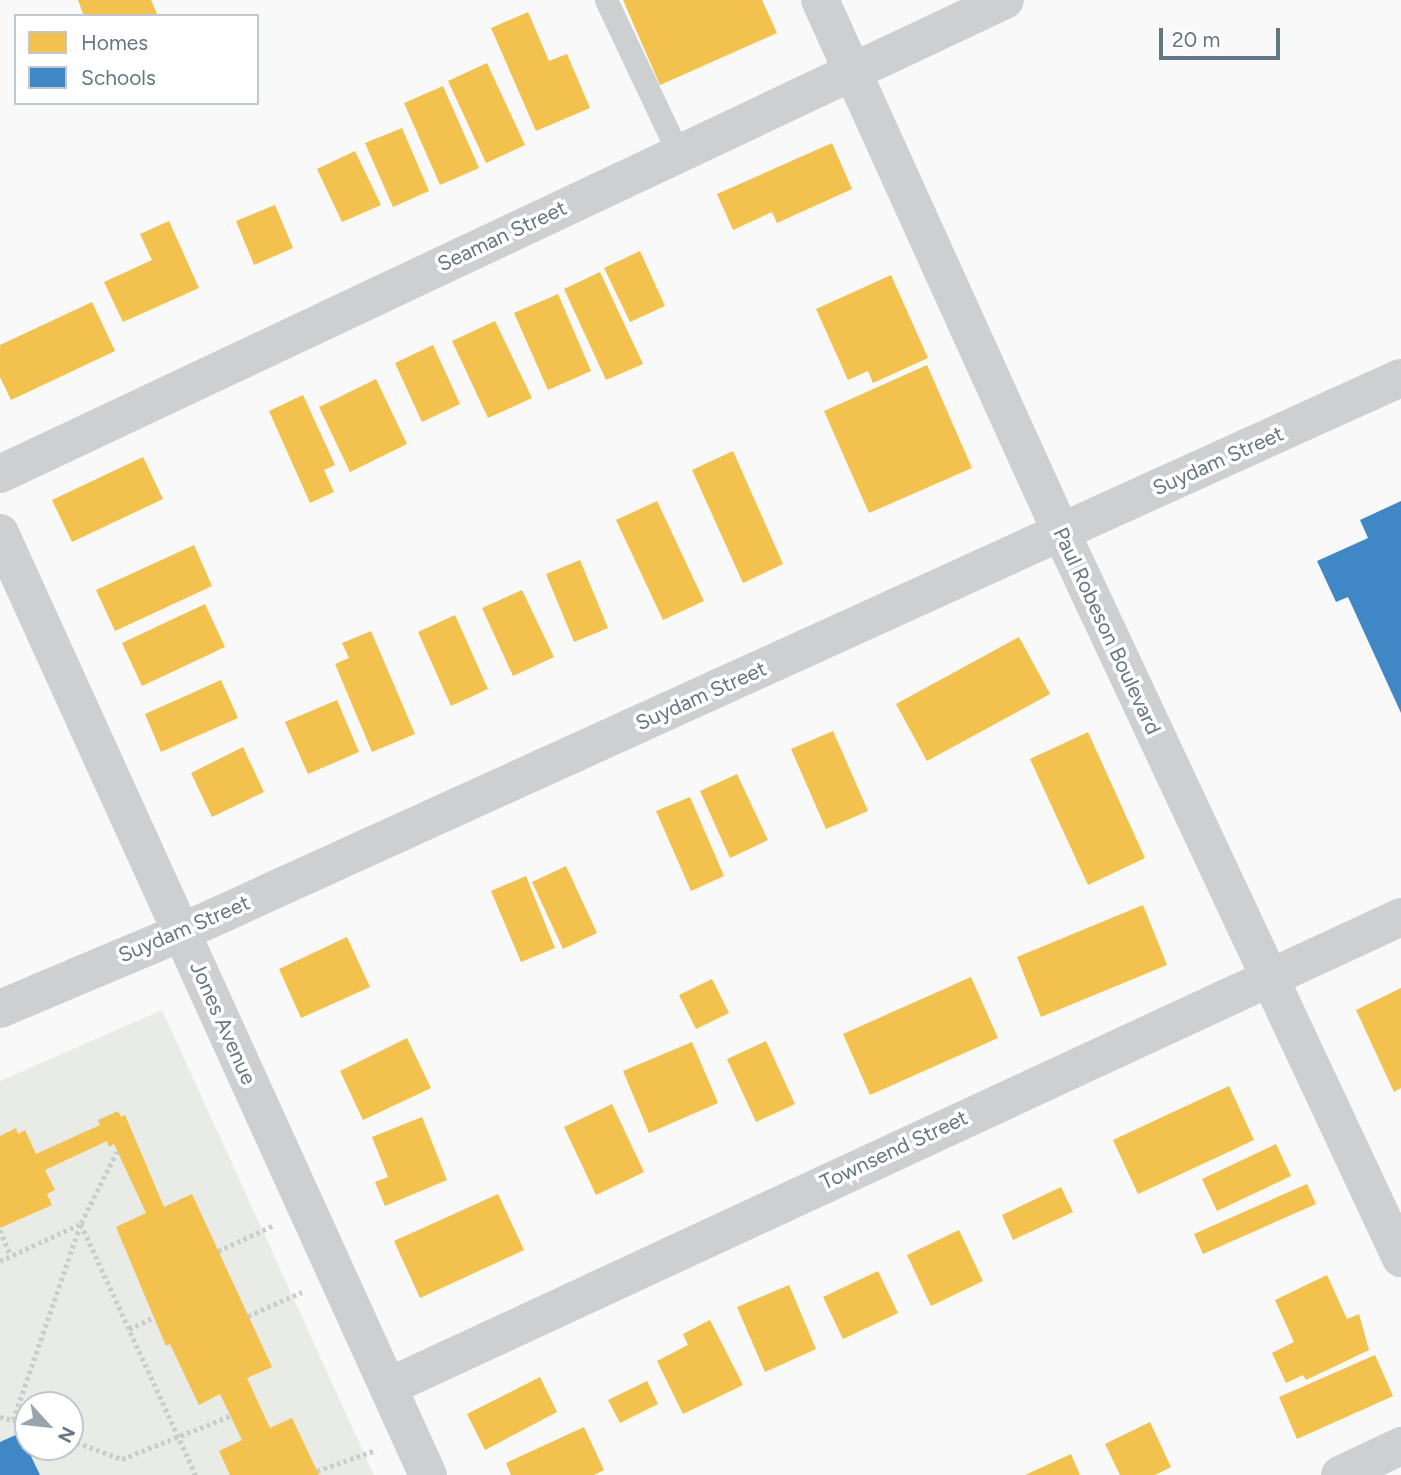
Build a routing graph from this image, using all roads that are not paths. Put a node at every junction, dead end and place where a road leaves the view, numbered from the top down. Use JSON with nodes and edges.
{"nodes":[{"id":1,"x":606,"y":0,"type":"edge"},
{"id":2,"x":820,"y":0,"type":"edge"},
{"id":3,"x":1005,"y":0,"type":"edge"},
{"id":4,"x":850,"y":71,"type":"junction"},
{"id":5,"x":678,"y":152,"type":"junction"},
{"id":6,"x":1401,"y":378,"type":"edge"},
{"id":7,"x":0,"y":474,"type":"edge"},
{"id":8,"x":1061,"y":532,"type":"junction"},
{"id":9,"x":0,"y":533,"type":"edge"},
{"id":10,"x":1401,"y":917,"type":"edge"},
{"id":11,"x":183,"y":932,"type":"junction"},
{"id":12,"x":1267,"y":976,"type":"junction"},
{"id":13,"x":0,"y":1009,"type":"edge"},
{"id":14,"x":1401,"y":1258,"type":"edge"},
{"id":15,"x":388,"y":1387,"type":"junction"},
{"id":16,"x":1401,"y":1446,"type":"edge"},
{"id":17,"x":428,"y":1475,"type":"edge"},
{"id":18,"x":1340,"y":1475,"type":"edge"}],
"edges":[{"from":1,"to":5,"type":"lane"},
{"from":2,"to":4,"type":"street","name":"Paul Robeson Boulevard"},
{"from":3,"to":4,"type":"street","name":"Seaman Street"},
{"from":4,"to":5,"type":"street","name":"Seaman Street"},
{"from":4,"to":8,"type":"street","name":"Paul Robeson Boulevard"},
{"from":5,"to":7,"type":"street","name":"Seaman Street"},
{"from":6,"to":8,"type":"street","name":"Suydam Street"},
{"from":8,"to":11,"type":"street","name":"Suydam Street"},
{"from":8,"to":12,"type":"street","name":"Paul Robeson Boulevard"},
{"from":9,"to":11,"type":"street","name":"Jones Avenue"},
{"from":10,"to":12,"type":"street","name":"Townsend Street"},
{"from":11,"to":13,"type":"street","name":"Suydam Street"},
{"from":11,"to":15,"type":"street","name":"Jones Avenue"},
{"from":12,"to":14,"type":"street","name":"Paul Robeson Boulevard"},
{"from":12,"to":15,"type":"street","name":"Townsend Street"},
{"from":15,"to":17,"type":"street","name":"Jones Avenue"},
{"from":16,"to":18,"type":"street"}]}
